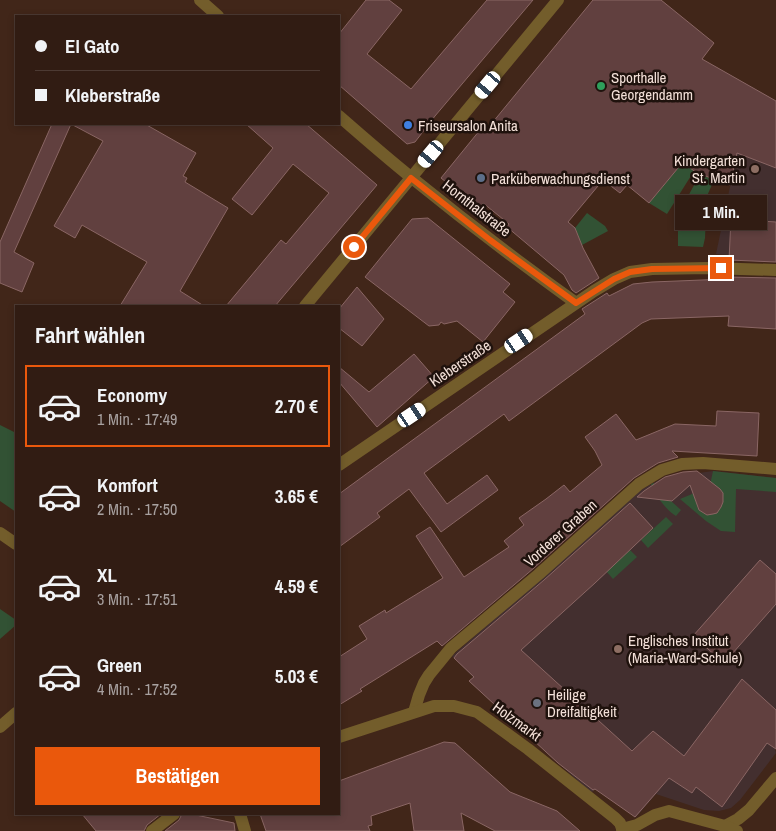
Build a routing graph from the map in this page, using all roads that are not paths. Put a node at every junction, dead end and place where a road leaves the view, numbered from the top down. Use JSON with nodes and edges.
{"nodes":[{"id":1,"x":200,"y":0,"type":"edge"},
{"id":2,"x":558,"y":0,"type":"edge"},
{"id":3,"x":217,"y":15,"type":"edge"},
{"id":4,"x":340,"y":117,"type":"edge"},
{"id":5,"x":411,"y":178,"type":"junction"},
{"id":6,"x":776,"y":270,"type":"edge"},
{"id":7,"x":576,"y":303,"type":"junction"},
{"id":8,"x":305,"y":305,"type":"edge"},
{"id":9,"x":340,"y":464,"type":"edge"},
{"id":10,"x":776,"y":470,"type":"edge"},
{"id":11,"x":0,"y":532,"type":"edge"},
{"id":12,"x":15,"y":543,"type":"edge"},
{"id":13,"x":414,"y":712,"type":"junction"},
{"id":14,"x":15,"y":714,"type":"edge"},
{"id":15,"x":0,"y":727,"type":"edge"},
{"id":16,"x":340,"y":737,"type":"edge"},
{"id":17,"x":776,"y":778,"type":"edge"},
{"id":18,"x":173,"y":815,"type":"edge"},
{"id":19,"x":240,"y":815,"type":"edge"},
{"id":20,"x":725,"y":826,"type":"junction"},
{"id":21,"x":622,"y":830,"type":"edge"},
{"id":22,"x":152,"y":831,"type":"edge"},
{"id":23,"x":246,"y":831,"type":"edge"},
{"id":24,"x":737,"y":831,"type":"edge"}],
"edges":[{"from":1,"to":3,"type":"street"},
{"from":2,"to":5,"type":"street"},
{"from":4,"to":5,"type":"street","name":"Hornthalstraße"},
{"from":5,"to":7,"type":"street","name":"Hornthalstraße"},
{"from":5,"to":8,"type":"street"},
{"from":6,"to":7,"type":"street","name":"Kleberstraße"},
{"from":7,"to":9,"type":"street","name":"Kleberstraße"},
{"from":10,"to":13,"type":"street","name":"Vorderer Graben"},
{"from":11,"to":12,"type":"street"},
{"from":13,"to":16,"type":"street","name":"Holzmarkt"},
{"from":13,"to":21,"type":"street","name":"Holzmarkt"},
{"from":14,"to":15,"type":"street"},
{"from":17,"to":20,"type":"street"},
{"from":18,"to":22,"type":"street"},
{"from":19,"to":23,"type":"street"},
{"from":20,"to":21,"type":"street"},
{"from":20,"to":24,"type":"street"}]}
